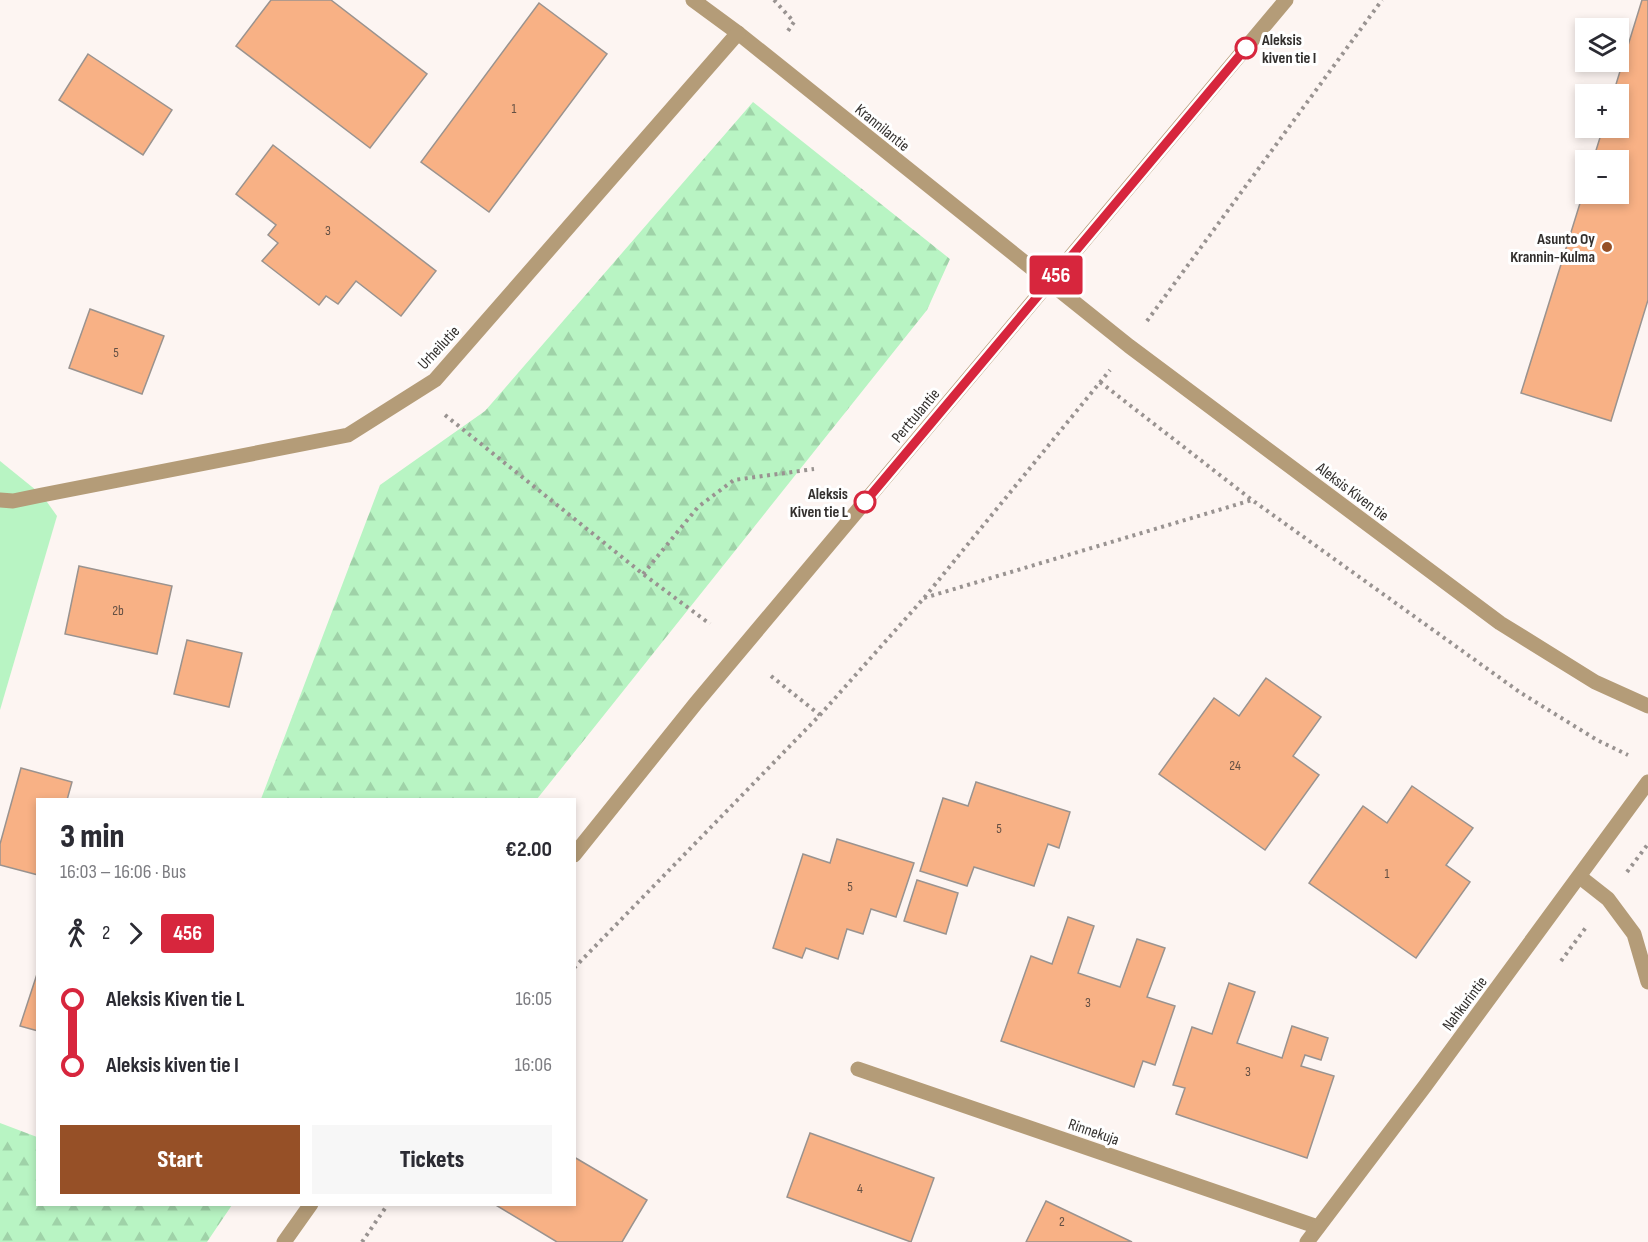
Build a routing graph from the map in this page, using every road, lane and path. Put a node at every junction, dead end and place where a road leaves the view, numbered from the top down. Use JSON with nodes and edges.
{"nodes":[{"id":1,"x":693,"y":0,"type":"edge"},
{"id":2,"x":1286,"y":0,"type":"edge"},
{"id":3,"x":738,"y":33,"type":"junction"},
{"id":4,"x":1049,"y":283,"type":"junction"},
{"id":5,"x":1100,"y":382,"type":"dead end"},
{"id":6,"x":445,"y":415,"type":"dead end"},
{"id":7,"x":814,"y":469,"type":"dead end"},
{"id":8,"x":6,"y":500,"type":"edge"},
{"id":9,"x":1252,"y":500,"type":"junction"},
{"id":10,"x":643,"y":574,"type":"junction"},
{"id":11,"x":924,"y":598,"type":"dead end"},
{"id":12,"x":711,"y":624,"type":"dead end"},
{"id":13,"x":771,"y":676,"type":"dead end"},
{"id":14,"x":1648,"y":706,"type":"edge"},
{"id":15,"x":1638,"y":760,"type":"dead end"},
{"id":16,"x":1648,"y":782,"type":"edge"},
{"id":17,"x":576,"y":853,"type":"edge"},
{"id":18,"x":1580,"y":877,"type":"junction"},
{"id":19,"x":576,"y":966,"type":"edge"},
{"id":20,"x":1648,"y":982,"type":"edge"},
{"id":21,"x":858,"y":1069,"type":"dead end"},
{"id":22,"x":310,"y":1206,"type":"edge"},
{"id":23,"x":387,"y":1206,"type":"edge"},
{"id":24,"x":1318,"y":1227,"type":"junction"},
{"id":25,"x":284,"y":1242,"type":"edge"},
{"id":26,"x":362,"y":1242,"type":"edge"},
{"id":27,"x":1306,"y":1242,"type":"edge"}],
"edges":[{"from":1,"to":3,"type":"street","name":"Krannilantie"},
{"from":2,"to":4,"type":"street","name":"Perttulantie"},
{"from":3,"to":4,"type":"street","name":"Krannilantie"},
{"from":3,"to":8,"type":"street","name":"Urheilutie"},
{"from":4,"to":14,"type":"street","name":"Aleksis Kiven tie"},
{"from":4,"to":17,"type":"street","name":"Perttulantie"},
{"from":5,"to":9,"type":"path"},
{"from":6,"to":10,"type":"path"},
{"from":7,"to":10,"type":"path"},
{"from":9,"to":11,"type":"path"},
{"from":9,"to":15,"type":"path"},
{"from":10,"to":12,"type":"path"},
{"from":13,"to":19,"type":"path"},
{"from":16,"to":18,"type":"street","name":"Nahkurintie"},
{"from":18,"to":20,"type":"street"},
{"from":18,"to":24,"type":"street","name":"Nahkurintie"},
{"from":21,"to":24,"type":"street","name":"Rinnekuja"},
{"from":22,"to":25,"type":"street"},
{"from":23,"to":26,"type":"path"},
{"from":24,"to":27,"type":"street","name":"Nahkurintie"}]}
